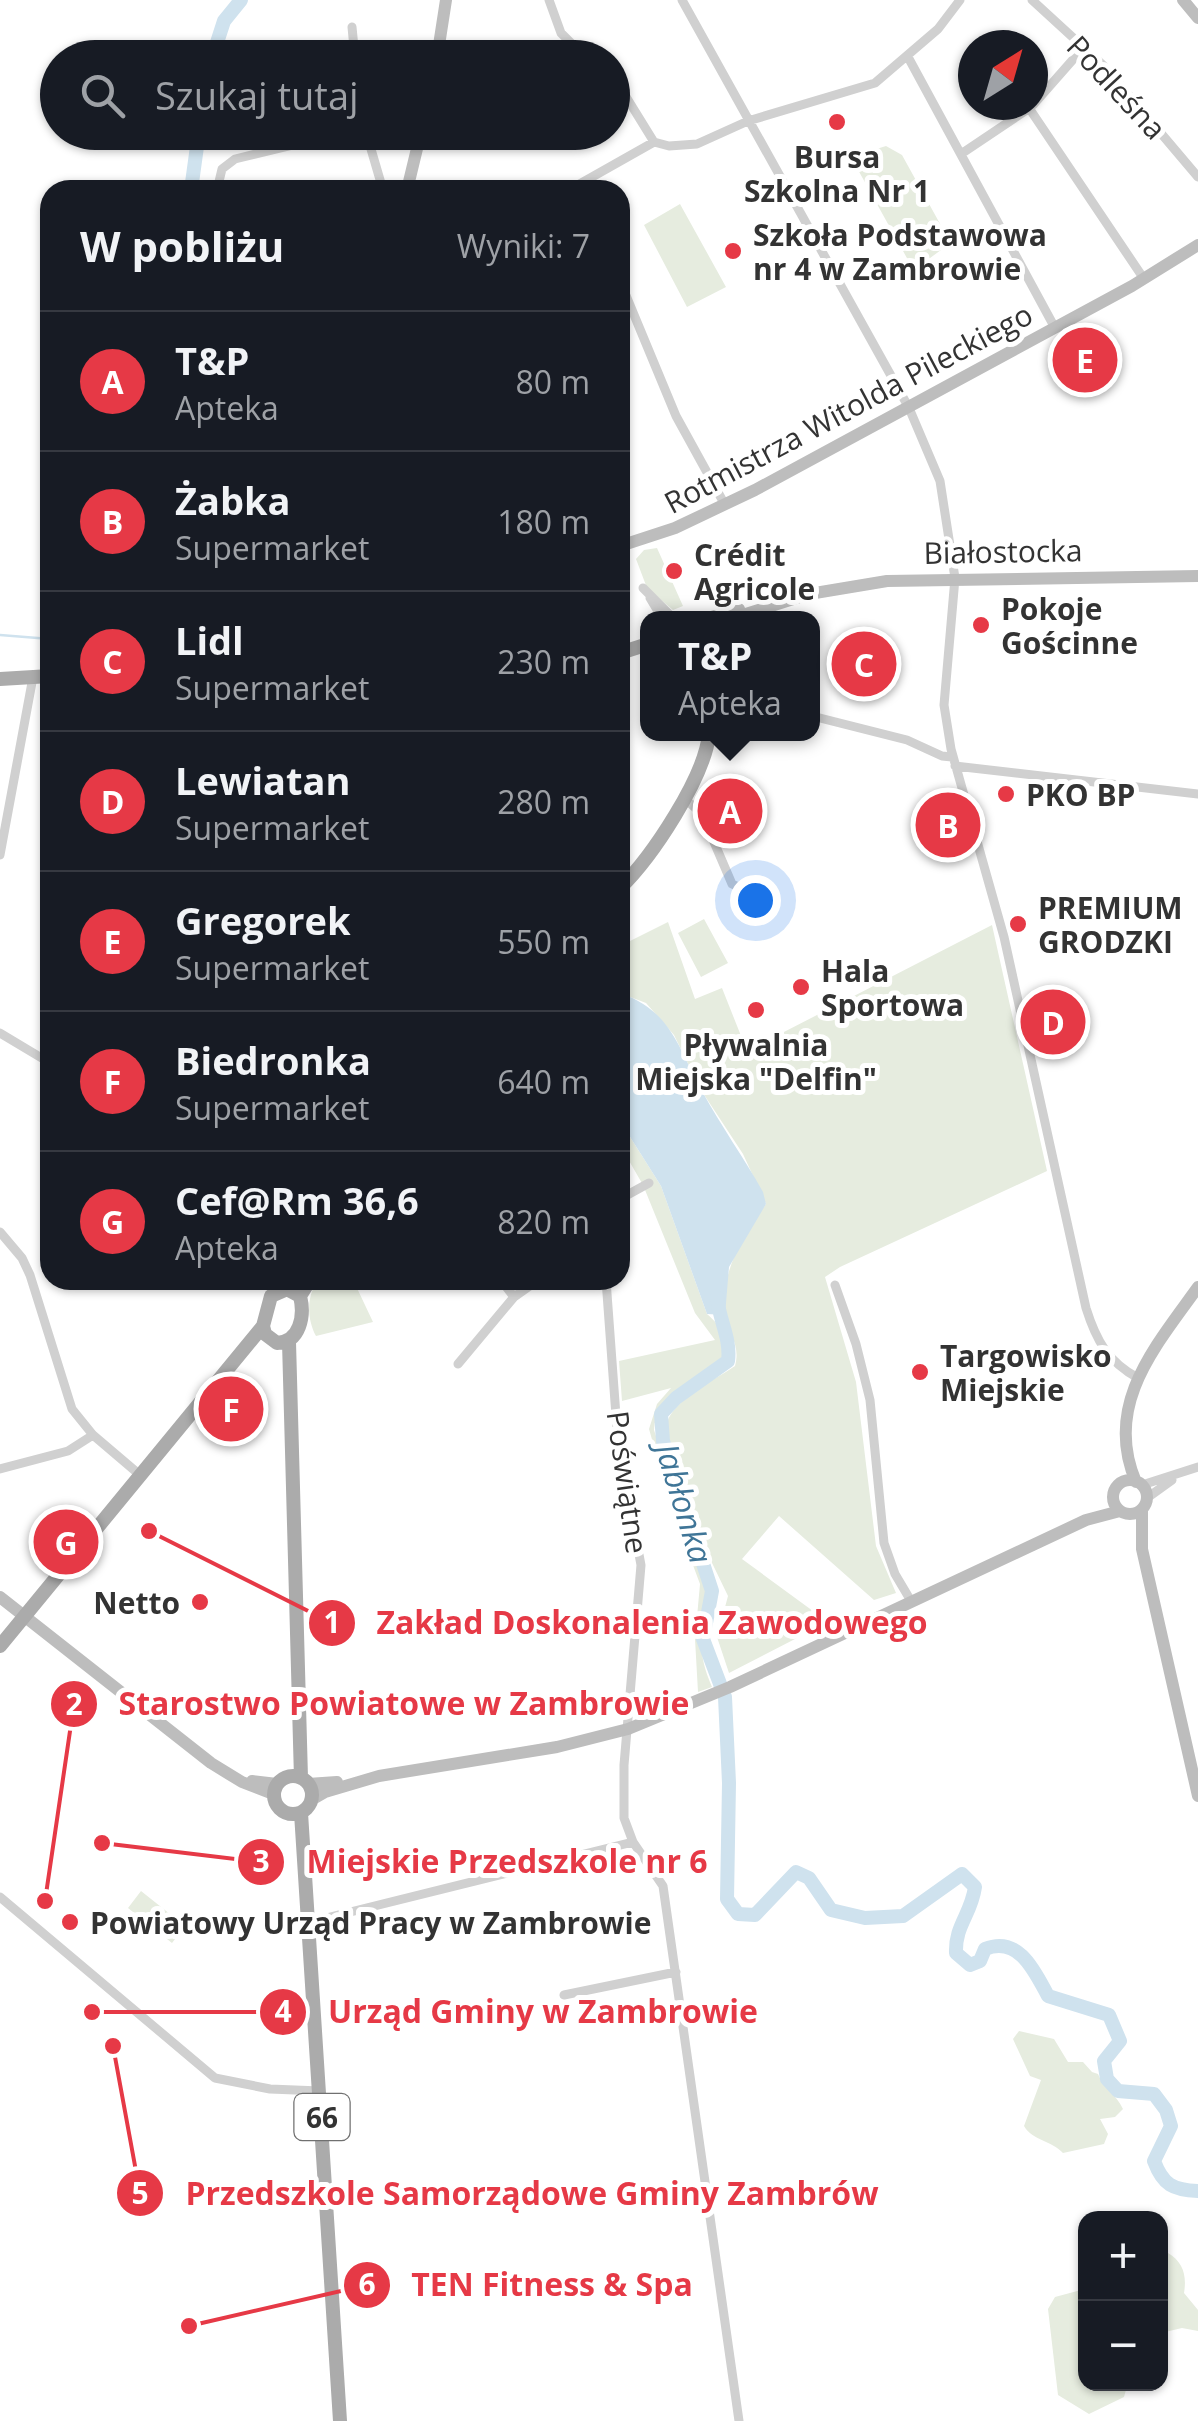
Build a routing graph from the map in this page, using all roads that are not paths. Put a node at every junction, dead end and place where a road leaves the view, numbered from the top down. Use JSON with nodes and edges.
{"nodes":[{"id":1,"x":446,"y":0,"type":"edge"},
{"id":2,"x":549,"y":0,"type":"edge"},
{"id":3,"x":682,"y":0,"type":"edge"},
{"id":4,"x":960,"y":0,"type":"edge"},
{"id":5,"x":1032,"y":0,"type":"edge"},
{"id":6,"x":1182,"y":0,"type":"edge"},
{"id":7,"x":1198,"y":18,"type":"edge"},
{"id":8,"x":352,"y":28,"type":"dead end"},
{"id":9,"x":353,"y":40,"type":"edge"},
{"id":10,"x":440,"y":40,"type":"edge"},
{"id":11,"x":567,"y":40,"type":"edge"},
{"id":12,"x":1084,"y":47,"type":"junction"},
{"id":13,"x":908,"y":56,"type":"junction"},
{"id":14,"x":1048,"y":88,"type":"edge"},
{"id":15,"x":630,"y":103,"type":"edge"},
{"id":16,"x":1011,"y":120,"type":"edge"},
{"id":17,"x":1041,"y":120,"type":"edge"},
{"id":18,"x":748,"y":121,"type":"junction"},
{"id":19,"x":654,"y":142,"type":"junction"},
{"id":20,"x":272,"y":150,"type":"edge"},
{"id":21,"x":371,"y":150,"type":"edge"},
{"id":22,"x":417,"y":150,"type":"edge"},
{"id":23,"x":961,"y":154,"type":"junction"},
{"id":24,"x":1198,"y":177,"type":"edge"},
{"id":25,"x":220,"y":180,"type":"edge"},
{"id":26,"x":380,"y":180,"type":"edge"},
{"id":27,"x":410,"y":180,"type":"edge"},
{"id":28,"x":587,"y":180,"type":"edge"},
{"id":29,"x":1198,"y":245,"type":"edge"},
{"id":30,"x":1144,"y":279,"type":"junction"},
{"id":31,"x":630,"y":305,"type":"edge"},
{"id":32,"x":1055,"y":328,"type":"junction"},
{"id":33,"x":910,"y":408,"type":"junction"},
{"id":34,"x":725,"y":505,"type":"junction"},
{"id":35,"x":630,"y":543,"type":"edge"},
{"id":36,"x":1198,"y":576,"type":"edge"},
{"id":37,"x":956,"y":578,"type":"junction"},
{"id":38,"x":809,"y":594,"type":"junction"},
{"id":39,"x":658,"y":611,"type":"edge"},
{"id":40,"x":666,"y":611,"type":"edge"},
{"id":41,"x":733,"y":611,"type":"edge"},
{"id":42,"x":755,"y":611,"type":"edge"},
{"id":43,"x":32,"y":677,"type":"junction"},
{"id":44,"x":40,"y":677,"type":"edge"},
{"id":45,"x":0,"y":679,"type":"edge"},
{"id":46,"x":820,"y":718,"type":"edge"},
{"id":47,"x":700,"y":741,"type":"edge"},
{"id":48,"x":708,"y":741,"type":"edge"},
{"id":49,"x":954,"y":762,"type":"junction"},
{"id":50,"x":1198,"y":794,"type":"edge"},
{"id":51,"x":682,"y":797,"type":"junction"},
{"id":52,"x":0,"y":855,"type":"edge"},
{"id":53,"x":630,"y":863,"type":"edge"},
{"id":54,"x":630,"y":873,"type":"edge"},
{"id":55,"x":752,"y":892,"type":"dead end"},
{"id":56,"x":0,"y":1034,"type":"edge"},
{"id":57,"x":40,"y":1056,"type":"edge"},
{"id":58,"x":649,"y":1184,"type":"dead end"},
{"id":59,"x":630,"y":1194,"type":"edge"},
{"id":60,"x":0,"y":1232,"type":"edge"},
{"id":61,"x":836,"y":1285,"type":"dead end"},
{"id":62,"x":1198,"y":1287,"type":"edge"},
{"id":63,"x":285,"y":1290,"type":"edge"},
{"id":64,"x":286,"y":1290,"type":"edge"},
{"id":65,"x":509,"y":1290,"type":"edge"},
{"id":66,"x":524,"y":1290,"type":"edge"},
{"id":67,"x":607,"y":1290,"type":"edge"},
{"id":68,"x":514,"y":1297,"type":"junction"},
{"id":69,"x":275,"y":1338,"type":"junction"},
{"id":70,"x":458,"y":1364,"type":"dead end"},
{"id":71,"x":1138,"y":1378,"type":"junction"},
{"id":72,"x":93,"y":1435,"type":"junction"},
{"id":73,"x":1198,"y":1467,"type":"edge"},
{"id":74,"x":0,"y":1469,"type":"edge"},
{"id":75,"x":140,"y":1476,"type":"junction"},
{"id":76,"x":1131,"y":1498,"type":"junction"},
{"id":77,"x":0,"y":1598,"type":"edge"},
{"id":78,"x":911,"y":1601,"type":"junction"},
{"id":79,"x":24,"y":1617,"type":"junction"},
{"id":80,"x":0,"y":1646,"type":"edge"},
{"id":81,"x":628,"y":1729,"type":"junction"},
{"id":82,"x":379,"y":1776,"type":"junction"},
{"id":83,"x":290,"y":1783,"type":"junction"},
{"id":84,"x":1198,"y":1796,"type":"edge"},
{"id":85,"x":312,"y":1800,"type":"junction"},
{"id":86,"x":295,"y":1813,"type":"junction"},
{"id":87,"x":633,"y":1842,"type":"junction"},
{"id":88,"x":0,"y":1897,"type":"edge"},
{"id":89,"x":306,"y":1923,"type":"junction"},
{"id":90,"x":676,"y":1972,"type":"junction"},
{"id":91,"x":564,"y":1994,"type":"dead end"},
{"id":92,"x":317,"y":2091,"type":"junction"},
{"id":93,"x":337,"y":2421,"type":"edge"},
{"id":94,"x":739,"y":2421,"type":"edge"}],
"edges":[{"from":1,"to":10,"type":"street"},
{"from":2,"to":11,"type":"street"},
{"from":3,"to":18,"type":"street"},
{"from":4,"to":13,"type":"street"},
{"from":5,"to":12,"type":"street","name":"Podleśna"},
{"from":6,"to":7,"type":"street"},
{"from":8,"to":9,"type":"street"},
{"from":12,"to":14,"type":"street"},
{"from":12,"to":24,"type":"street","name":"Podleśna"},
{"from":13,"to":18,"type":"street"},
{"from":13,"to":23,"type":"street"},
{"from":15,"to":19,"type":"street"},
{"from":16,"to":23,"type":"street"},
{"from":17,"to":30,"type":"street"},
{"from":18,"to":19,"type":"street"},
{"from":18,"to":33,"type":"street"},
{"from":19,"to":28,"type":"street"},
{"from":20,"to":25,"type":"street"},
{"from":21,"to":26,"type":"street"},
{"from":22,"to":27,"type":"street"},
{"from":23,"to":32,"type":"street"},
{"from":29,"to":30,"type":"street","name":"Rotmistrza Witolda Pileckiego"},
{"from":30,"to":32,"type":"street","name":"Rotmistrza Witolda Pileckiego"},
{"from":31,"to":34,"type":"street"},
{"from":32,"to":33,"type":"street","name":"Rotmistrza Witolda Pileckiego"},
{"from":33,"to":34,"type":"street","name":"Rotmistrza Witolda Pileckiego"},
{"from":33,"to":37,"type":"street"},
{"from":34,"to":35,"type":"street","name":"Rotmistrza Witolda Pileckiego"},
{"from":36,"to":37,"type":"street","name":"Białostocka"},
{"from":37,"to":38,"type":"street","name":"Białostocka"},
{"from":37,"to":49,"type":"street"},
{"from":38,"to":41,"type":"street","name":"Białostocka"},
{"from":38,"to":42,"type":"street","name":"Białostocka"},
{"from":39,"to":40,"type":"street"},
{"from":43,"to":44,"type":"main road"},
{"from":43,"to":45,"type":"main road"},
{"from":43,"to":52,"type":"street"},
{"from":46,"to":49,"type":"street"},
{"from":47,"to":51,"type":"main road"},
{"from":48,"to":51,"type":"main road"},
{"from":49,"to":50,"type":"street"},
{"from":49,"to":71,"type":"street"},
{"from":51,"to":53,"type":"main road"},
{"from":51,"to":54,"type":"main road"},
{"from":51,"to":55,"type":"street"},
{"from":56,"to":57,"type":"street"},
{"from":58,"to":59,"type":"street"},
{"from":60,"to":72,"type":"street"},
{"from":61,"to":78,"type":"street"},
{"from":62,"to":71,"type":"street"},
{"from":63,"to":69,"type":"main road"},
{"from":64,"to":69,"type":"main road"},
{"from":65,"to":68,"type":"street"},
{"from":66,"to":68,"type":"street"},
{"from":67,"to":81,"type":"street","name":"Poświątne"},
{"from":68,"to":70,"type":"street"},
{"from":69,"to":75,"type":"main road"},
{"from":69,"to":83,"type":"main road"},
{"from":71,"to":76,"type":"street"},
{"from":72,"to":74,"type":"street"},
{"from":72,"to":75,"type":"street"},
{"from":73,"to":76,"type":"street"},
{"from":75,"to":79,"type":"main road"},
{"from":76,"to":78,"type":"street"},
{"from":76,"to":84,"type":"street"},
{"from":77,"to":79,"type":"street"},
{"from":78,"to":81,"type":"street"},
{"from":79,"to":80,"type":"main road"},
{"from":79,"to":83,"type":"street"},
{"from":81,"to":82,"type":"street"},
{"from":81,"to":87,"type":"street","name":"Poświątne"},
{"from":82,"to":83,"type":"street"},
{"from":82,"to":85,"type":"street"},
{"from":83,"to":85,"type":"main road"},
{"from":83,"to":86,"type":"main road"},
{"from":85,"to":86,"type":"main road"},
{"from":86,"to":89,"type":"main road","number":"66"},
{"from":87,"to":89,"type":"street"},
{"from":87,"to":90,"type":"street","name":"Poświątne"},
{"from":88,"to":92,"type":"street"},
{"from":89,"to":92,"type":"main road","number":"66"},
{"from":90,"to":91,"type":"street"},
{"from":90,"to":94,"type":"street","name":"Poświątne"},
{"from":92,"to":93,"type":"main road","number":"66"}]}
